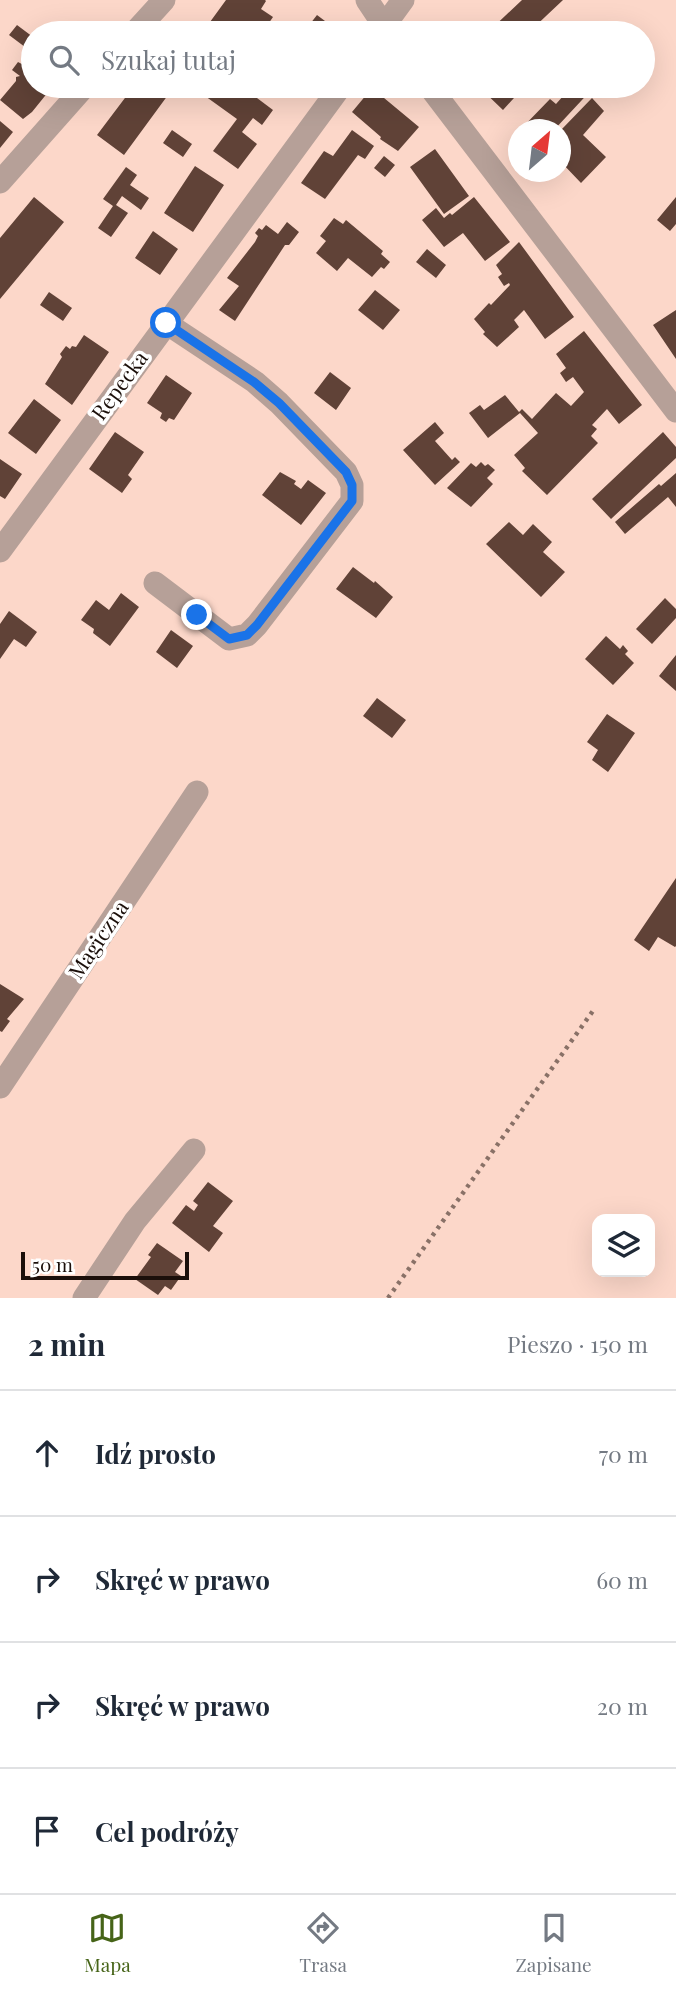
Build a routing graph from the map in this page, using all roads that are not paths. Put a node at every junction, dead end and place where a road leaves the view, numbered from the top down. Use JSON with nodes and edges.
{"nodes":[{"id":1,"x":164,"y":0,"type":"edge"},
{"id":2,"x":366,"y":0,"type":"edge"},
{"id":3,"x":403,"y":0,"type":"edge"},
{"id":4,"x":145,"y":21,"type":"edge"},
{"id":5,"x":378,"y":21,"type":"edge"},
{"id":6,"x":390,"y":21,"type":"edge"},
{"id":7,"x":74,"y":98,"type":"edge"},
{"id":8,"x":332,"y":98,"type":"edge"},
{"id":9,"x":438,"y":98,"type":"edge"},
{"id":10,"x":0,"y":182,"type":"edge"},
{"id":11,"x":166,"y":323,"type":"junction"},
{"id":12,"x":676,"y":411,"type":"edge"},
{"id":13,"x":0,"y":551,"type":"edge"},
{"id":14,"x":155,"y":583,"type":"dead end"},
{"id":15,"x":197,"y":792,"type":"dead end"},
{"id":16,"x":0,"y":1087,"type":"edge"},
{"id":17,"x":194,"y":1150,"type":"dead end"},
{"id":18,"x":84,"y":1298,"type":"edge"}],
"edges":[{"from":1,"to":4,"type":"street"},
{"from":2,"to":5,"type":"street"},
{"from":3,"to":6,"type":"street"},
{"from":7,"to":10,"type":"street"},
{"from":8,"to":11,"type":"street","name":"Repecka"},
{"from":9,"to":12,"type":"street"},
{"from":11,"to":13,"type":"street","name":"Repecka"},
{"from":11,"to":14,"type":"street"},
{"from":15,"to":16,"type":"street","name":"Magiczna"},
{"from":17,"to":18,"type":"street"}]}
